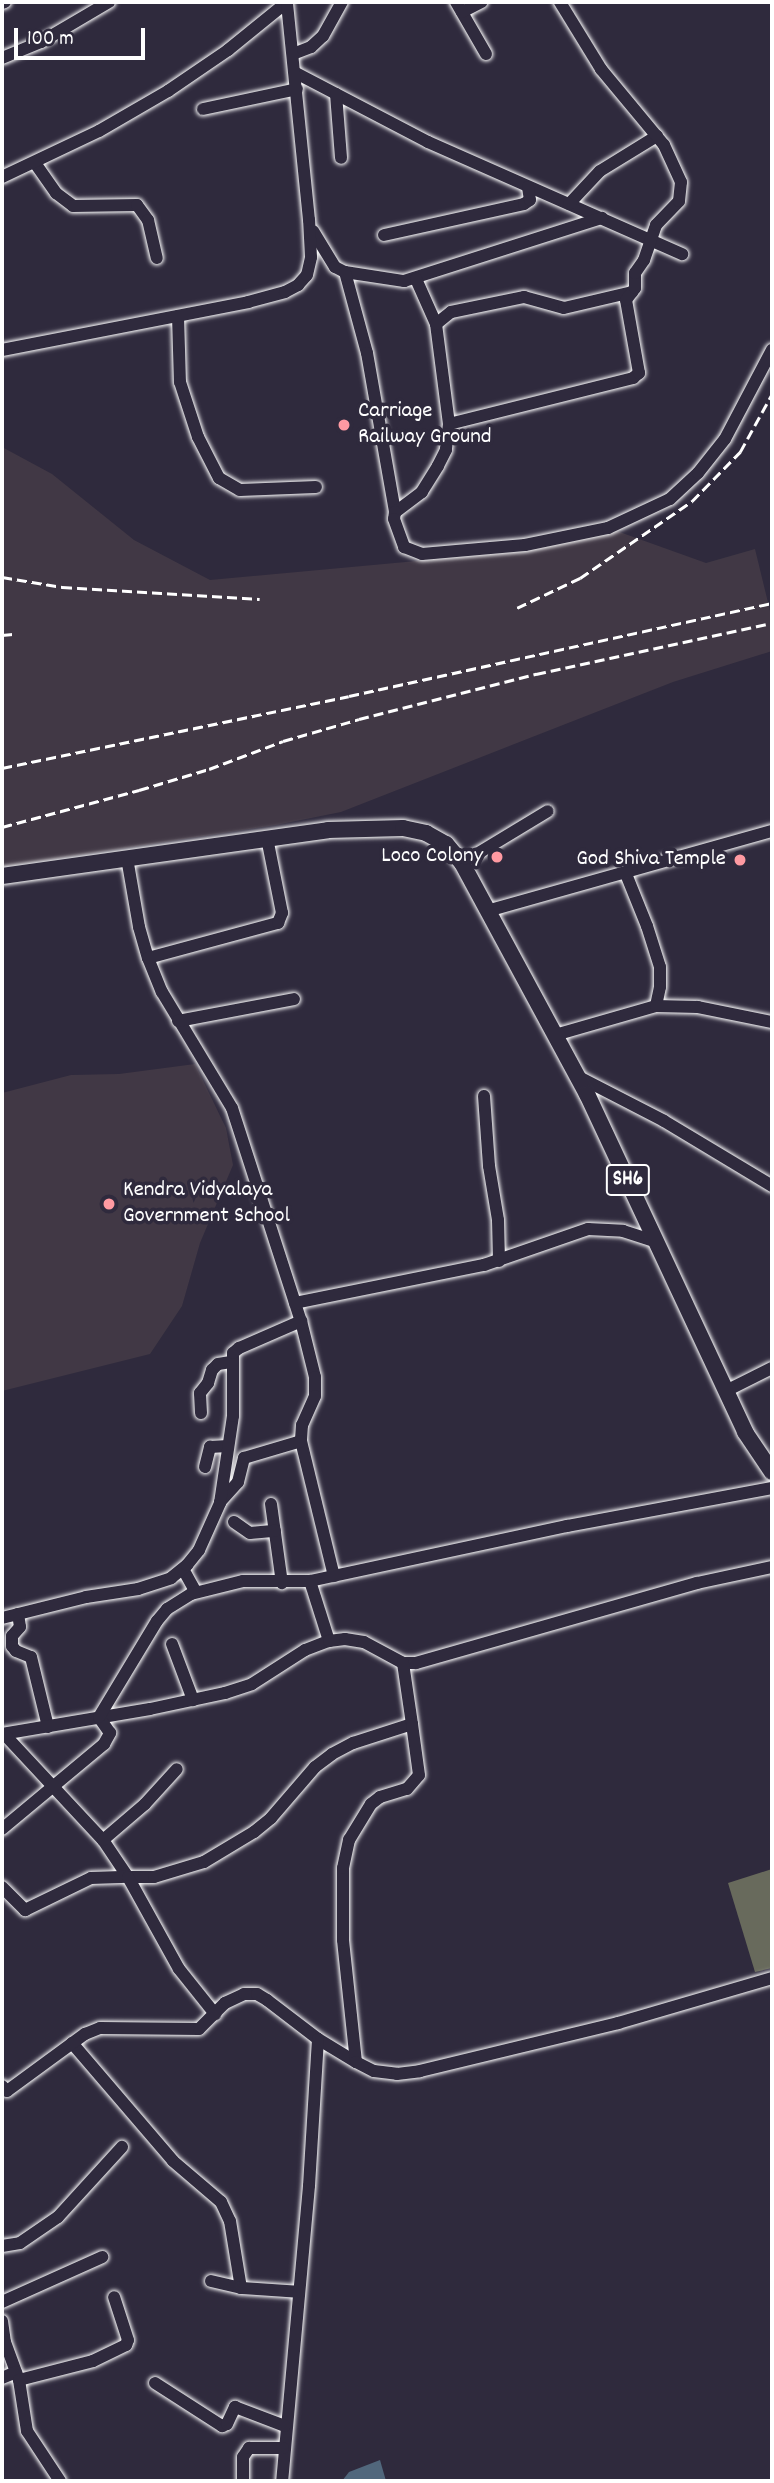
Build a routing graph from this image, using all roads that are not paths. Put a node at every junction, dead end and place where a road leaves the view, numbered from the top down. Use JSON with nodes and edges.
{"nodes":[{"id":1,"x":108,"y":2,"type":"edge"},
{"id":2,"x":287,"y":2,"type":"edge"},
{"id":3,"x":342,"y":2,"type":"edge"},
{"id":4,"x":482,"y":2,"type":"edge"},
{"id":5,"x":560,"y":2,"type":"edge"},
{"id":6,"x":459,"y":7,"type":"edge"},
{"id":7,"x":293,"y":54,"type":"junction"},
{"id":8,"x":486,"y":54,"type":"dead end"},
{"id":9,"x":2,"y":58,"type":"edge"},
{"id":10,"x":296,"y":73,"type":"junction"},
{"id":11,"x":297,"y":89,"type":"junction"},
{"id":12,"x":336,"y":94,"type":"junction"},
{"id":13,"x":203,"y":109,"type":"dead end"},
{"id":14,"x":657,"y":136,"type":"junction"},
{"id":15,"x":341,"y":158,"type":"dead end"},
{"id":16,"x":35,"y":163,"type":"junction"},
{"id":17,"x":2,"y":177,"type":"edge"},
{"id":18,"x":528,"y":187,"type":"junction"},
{"id":19,"x":569,"y":204,"type":"junction"},
{"id":20,"x":602,"y":218,"type":"junction"},
{"id":21,"x":309,"y":220,"type":"junction"},
{"id":22,"x":384,"y":235,"type":"dead end"},
{"id":23,"x":651,"y":241,"type":"junction"},
{"id":24,"x":682,"y":254,"type":"dead end"},
{"id":25,"x":157,"y":258,"type":"dead end"},
{"id":26,"x":345,"y":272,"type":"junction"},
{"id":27,"x":416,"y":279,"type":"junction"},
{"id":28,"x":632,"y":292,"type":"junction"},
{"id":29,"x":178,"y":316,"type":"junction"},
{"id":30,"x":436,"y":324,"type":"junction"},
{"id":31,"x":772,"y":350,"type":"edge"},
{"id":32,"x":2,"y":351,"type":"edge"},
{"id":33,"x":449,"y":424,"type":"junction"},
{"id":34,"x":316,"y":487,"type":"dead end"},
{"id":35,"x":396,"y":512,"type":"junction"},
{"id":36,"x":548,"y":811,"type":"dead end"},
{"id":37,"x":772,"y":831,"type":"edge"},
{"id":38,"x":267,"y":838,"type":"junction"},
{"id":39,"x":127,"y":858,"type":"junction"},
{"id":40,"x":462,"y":863,"type":"junction"},
{"id":41,"x":626,"y":874,"type":"junction"},
{"id":42,"x":2,"y":876,"type":"edge"},
{"id":43,"x":487,"y":911,"type":"junction"},
{"id":44,"x":148,"y":958,"type":"junction"},
{"id":45,"x":294,"y":999,"type":"dead end"},
{"id":46,"x":656,"y":1006,"type":"junction"},
{"id":47,"x":178,"y":1021,"type":"junction"},
{"id":48,"x":772,"y":1021,"type":"edge"},
{"id":49,"x":555,"y":1035,"type":"junction"},
{"id":50,"x":577,"y":1076,"type":"junction"},
{"id":51,"x":484,"y":1096,"type":"dead end"},
{"id":52,"x":772,"y":1186,"type":"edge"},
{"id":53,"x":656,"y":1242,"type":"junction"},
{"id":54,"x":499,"y":1261,"type":"junction"},
{"id":55,"x":295,"y":1303,"type":"junction"},
{"id":56,"x":301,"y":1321,"type":"junction"},
{"id":57,"x":231,"y":1362,"type":"junction"},
{"id":58,"x":772,"y":1368,"type":"edge"},
{"id":59,"x":726,"y":1391,"type":"junction"},
{"id":60,"x":201,"y":1413,"type":"dead end"},
{"id":61,"x":301,"y":1441,"type":"junction"},
{"id":62,"x":228,"y":1446,"type":"junction"},
{"id":63,"x":205,"y":1467,"type":"dead end"},
{"id":64,"x":772,"y":1472,"type":"edge"},
{"id":65,"x":772,"y":1488,"type":"edge"},
{"id":66,"x":220,"y":1503,"type":"junction"},
{"id":67,"x":271,"y":1504,"type":"dead end"},
{"id":68,"x":234,"y":1521,"type":"dead end"},
{"id":69,"x":275,"y":1531,"type":"junction"},
{"id":70,"x":772,"y":1567,"type":"edge"},
{"id":71,"x":183,"y":1569,"type":"junction"},
{"id":72,"x":334,"y":1576,"type":"junction"},
{"id":73,"x":310,"y":1581,"type":"junction"},
{"id":74,"x":282,"y":1583,"type":"junction"},
{"id":75,"x":196,"y":1592,"type":"junction"},
{"id":76,"x":18,"y":1614,"type":"junction"},
{"id":77,"x":2,"y":1618,"type":"edge"},
{"id":78,"x":329,"y":1641,"type":"junction"},
{"id":79,"x":172,"y":1644,"type":"dead end"},
{"id":80,"x":403,"y":1663,"type":"junction"},
{"id":81,"x":193,"y":1700,"type":"junction"},
{"id":82,"x":99,"y":1717,"type":"junction"},
{"id":83,"x":412,"y":1724,"type":"junction"},
{"id":84,"x":48,"y":1727,"type":"junction"},
{"id":85,"x":3,"y":1734,"type":"edge"},
{"id":86,"x":177,"y":1769,"type":"dead end"},
{"id":87,"x":55,"y":1787,"type":"junction"},
{"id":88,"x":2,"y":1829,"type":"edge"},
{"id":89,"x":103,"y":1840,"type":"junction"},
{"id":90,"x":128,"y":1877,"type":"junction"},
{"id":91,"x":2,"y":1887,"type":"edge"},
{"id":92,"x":772,"y":1978,"type":"edge"},
{"id":93,"x":215,"y":2014,"type":"junction"},
{"id":94,"x":318,"y":2039,"type":"junction"},
{"id":95,"x":72,"y":2043,"type":"junction"},
{"id":96,"x":356,"y":2062,"type":"junction"},
{"id":97,"x":3,"y":2090,"type":"edge"},
{"id":98,"x":122,"y":2147,"type":"dead end"},
{"id":99,"x":2,"y":2246,"type":"edge"},
{"id":100,"x":102,"y":2257,"type":"dead end"},
{"id":101,"x":211,"y":2281,"type":"dead end"},
{"id":102,"x":241,"y":2288,"type":"junction"},
{"id":103,"x":299,"y":2292,"type":"junction"},
{"id":104,"x":114,"y":2297,"type":"dead end"},
{"id":105,"x":2,"y":2302,"type":"edge"},
{"id":106,"x":2,"y":2321,"type":"edge"},
{"id":107,"x":17,"y":2376,"type":"junction"},
{"id":108,"x":2,"y":2378,"type":"edge"},
{"id":109,"x":155,"y":2383,"type":"dead end"},
{"id":110,"x":285,"y":2426,"type":"junction"},
{"id":111,"x":283,"y":2448,"type":"junction"},
{"id":112,"x":60,"y":2481,"type":"edge"},
{"id":113,"x":243,"y":2481,"type":"edge"},
{"id":114,"x":282,"y":2481,"type":"edge"}],
"edges":[{"from":1,"to":9,"type":"street"},
{"from":2,"to":7,"type":"street"},
{"from":2,"to":16,"type":"street"},
{"from":3,"to":7,"type":"street"},
{"from":4,"to":6,"type":"street"},
{"from":5,"to":14,"type":"street"},
{"from":6,"to":8,"type":"street"},
{"from":7,"to":10,"type":"street"},
{"from":10,"to":11,"type":"street"},
{"from":10,"to":12,"type":"street"},
{"from":11,"to":13,"type":"street"},
{"from":11,"to":21,"type":"street"},
{"from":12,"to":15,"type":"street"},
{"from":12,"to":18,"type":"street"},
{"from":14,"to":19,"type":"street"},
{"from":14,"to":23,"type":"street"},
{"from":16,"to":17,"type":"street"},
{"from":16,"to":25,"type":"street"},
{"from":18,"to":19,"type":"street"},
{"from":18,"to":22,"type":"street"},
{"from":19,"to":20,"type":"street"},
{"from":20,"to":23,"type":"street"},
{"from":20,"to":27,"type":"street"},
{"from":21,"to":26,"type":"street"},
{"from":21,"to":29,"type":"street"},
{"from":23,"to":24,"type":"street"},
{"from":23,"to":28,"type":"street"},
{"from":26,"to":27,"type":"street"},
{"from":26,"to":35,"type":"street"},
{"from":27,"to":30,"type":"street"},
{"from":28,"to":30,"type":"street"},
{"from":28,"to":33,"type":"street"},
{"from":29,"to":32,"type":"street"},
{"from":29,"to":34,"type":"street"},
{"from":30,"to":33,"type":"street"},
{"from":31,"to":35,"type":"street"},
{"from":33,"to":35,"type":"street"},
{"from":36,"to":40,"type":"street"},
{"from":37,"to":41,"type":"street"},
{"from":38,"to":39,"type":"main road","number":"SH6"},
{"from":38,"to":40,"type":"main road","number":"SH6"},
{"from":38,"to":44,"type":"street"},
{"from":39,"to":42,"type":"main road","number":"SH6"},
{"from":39,"to":44,"type":"street"},
{"from":40,"to":43,"type":"main road","number":"SH6"},
{"from":41,"to":43,"type":"street"},
{"from":41,"to":46,"type":"street"},
{"from":43,"to":49,"type":"main road","number":"SH6"},
{"from":44,"to":47,"type":"street"},
{"from":45,"to":47,"type":"street"},
{"from":46,"to":48,"type":"street"},
{"from":46,"to":49,"type":"street"},
{"from":47,"to":55,"type":"street"},
{"from":49,"to":50,"type":"main road","number":"SH6"},
{"from":50,"to":52,"type":"street"},
{"from":50,"to":53,"type":"main road","number":"SH6"},
{"from":51,"to":54,"type":"street"},
{"from":53,"to":54,"type":"street"},
{"from":53,"to":59,"type":"main road","number":"SH6"},
{"from":54,"to":55,"type":"street"},
{"from":55,"to":56,"type":"street"},
{"from":56,"to":57,"type":"street"},
{"from":56,"to":61,"type":"street"},
{"from":57,"to":60,"type":"street"},
{"from":57,"to":62,"type":"street"},
{"from":58,"to":59,"type":"street"},
{"from":59,"to":64,"type":"main road","number":"SH6"},
{"from":61,"to":66,"type":"street"},
{"from":61,"to":72,"type":"street"},
{"from":62,"to":63,"type":"street"},
{"from":62,"to":66,"type":"street"},
{"from":65,"to":72,"type":"street"},
{"from":66,"to":71,"type":"street"},
{"from":67,"to":69,"type":"street"},
{"from":68,"to":69,"type":"street"},
{"from":69,"to":74,"type":"street"},
{"from":70,"to":80,"type":"street"},
{"from":71,"to":75,"type":"street"},
{"from":71,"to":76,"type":"street"},
{"from":72,"to":73,"type":"street"},
{"from":73,"to":74,"type":"street"},
{"from":73,"to":78,"type":"street"},
{"from":74,"to":75,"type":"street"},
{"from":75,"to":82,"type":"street"},
{"from":76,"to":77,"type":"street"},
{"from":76,"to":84,"type":"street"},
{"from":78,"to":80,"type":"street"},
{"from":78,"to":81,"type":"street"},
{"from":79,"to":81,"type":"street"},
{"from":80,"to":83,"type":"street"},
{"from":81,"to":82,"type":"street"},
{"from":82,"to":84,"type":"street"},
{"from":82,"to":87,"type":"street"},
{"from":83,"to":90,"type":"street"},
{"from":83,"to":96,"type":"street"},
{"from":84,"to":85,"type":"street"},
{"from":85,"to":87,"type":"street"},
{"from":86,"to":89,"type":"street"},
{"from":87,"to":88,"type":"street"},
{"from":87,"to":89,"type":"street"},
{"from":89,"to":90,"type":"street"},
{"from":90,"to":91,"type":"street"},
{"from":90,"to":93,"type":"street"},
{"from":92,"to":96,"type":"street"},
{"from":93,"to":94,"type":"street"},
{"from":93,"to":95,"type":"street"},
{"from":94,"to":96,"type":"street"},
{"from":94,"to":103,"type":"street"},
{"from":95,"to":97,"type":"street"},
{"from":95,"to":102,"type":"street"},
{"from":98,"to":99,"type":"street"},
{"from":100,"to":105,"type":"street"},
{"from":101,"to":102,"type":"street"},
{"from":102,"to":103,"type":"street"},
{"from":103,"to":110,"type":"street"},
{"from":104,"to":107,"type":"street"},
{"from":106,"to":107,"type":"street"},
{"from":107,"to":108,"type":"street"},
{"from":107,"to":112,"type":"street"},
{"from":109,"to":110,"type":"street"},
{"from":110,"to":111,"type":"street"},
{"from":111,"to":113,"type":"street"},
{"from":111,"to":114,"type":"street"}]}
